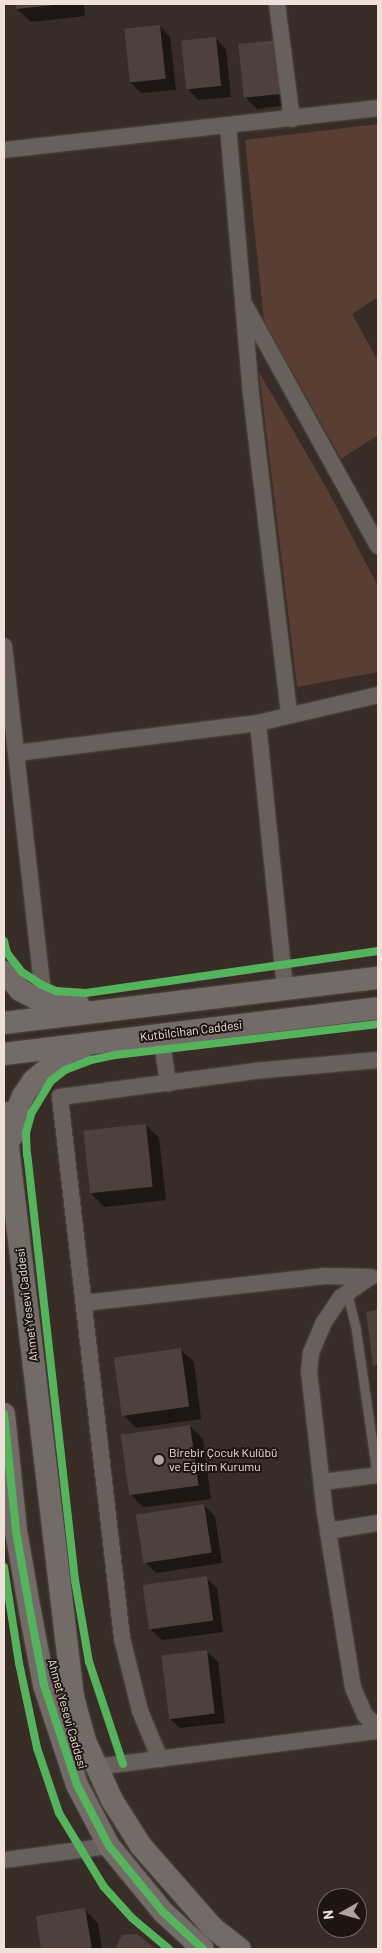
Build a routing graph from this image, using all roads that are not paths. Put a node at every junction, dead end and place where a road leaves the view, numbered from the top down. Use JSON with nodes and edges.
{"nodes":[{"id":1,"x":277,"y":4,"type":"edge"},
{"id":2,"x":378,"y":108,"type":"edge"},
{"id":3,"x":292,"y":119,"type":"junction"},
{"id":4,"x":228,"y":126,"type":"junction"},
{"id":5,"x":4,"y":150,"type":"edge"},
{"id":6,"x":243,"y":301,"type":"junction"},
{"id":7,"x":378,"y":546,"type":"edge"},
{"id":8,"x":4,"y":646,"type":"edge"},
{"id":9,"x":378,"y":695,"type":"edge"},
{"id":10,"x":289,"y":716,"type":"junction"},
{"id":11,"x":258,"y":723,"type":"junction"},
{"id":12,"x":17,"y":753,"type":"junction"},
{"id":13,"x":4,"y":972,"type":"edge"},
{"id":14,"x":378,"y":978,"type":"edge"},
{"id":15,"x":285,"y":990,"type":"junction"},
{"id":16,"x":44,"y":1001,"type":"junction"},
{"id":17,"x":138,"y":1007,"type":"junction"},
{"id":18,"x":378,"y":1008,"type":"edge"},
{"id":19,"x":4,"y":1023,"type":"edge"},
{"id":20,"x":162,"y":1035,"type":"junction"},
{"id":21,"x":114,"y":1041,"type":"junction"},
{"id":22,"x":4,"y":1054,"type":"edge"},
{"id":23,"x":378,"y":1060,"type":"edge"},
{"id":24,"x":168,"y":1083,"type":"junction"},
{"id":25,"x":4,"y":1113,"type":"edge"},
{"id":26,"x":8,"y":1154,"type":"junction"},
{"id":27,"x":374,"y":1276,"type":"edge"},
{"id":28,"x":347,"y":1293,"type":"junction"},
{"id":29,"x":84,"y":1303,"type":"junction"},
{"id":30,"x":4,"y":1414,"type":"edge"},
{"id":31,"x":378,"y":1475,"type":"edge"},
{"id":32,"x":322,"y":1482,"type":"junction"},
{"id":33,"x":378,"y":1524,"type":"edge"},
{"id":34,"x":328,"y":1531,"type":"junction"},
{"id":35,"x":378,"y":1730,"type":"edge"},
{"id":36,"x":160,"y":1759,"type":"junction"},
{"id":37,"x":96,"y":1767,"type":"junction"},
{"id":38,"x":110,"y":1846,"type":"junction"},
{"id":39,"x":4,"y":1860,"type":"edge"},
{"id":40,"x":203,"y":1949,"type":"edge"},
{"id":41,"x":240,"y":1949,"type":"edge"}],
"edges":[{"from":1,"to":3,"type":"street"},
{"from":2,"to":3,"type":"street"},
{"from":3,"to":4,"type":"street"},
{"from":4,"to":5,"type":"street"},
{"from":4,"to":6,"type":"street"},
{"from":6,"to":7,"type":"street"},
{"from":6,"to":10,"type":"street"},
{"from":8,"to":12,"type":"street"},
{"from":9,"to":10,"type":"street"},
{"from":10,"to":11,"type":"street"},
{"from":11,"to":12,"type":"street"},
{"from":11,"to":15,"type":"street"},
{"from":12,"to":16,"type":"street"},
{"from":13,"to":16,"type":"main road"},
{"from":14,"to":15,"type":"main road"},
{"from":15,"to":17,"type":"main road"},
{"from":16,"to":17,"type":"main road"},
{"from":17,"to":19,"type":"main road"},
{"from":18,"to":20,"type":"main road","name":"Kutbilcihan Caddesi"},
{"from":20,"to":21,"type":"main road","name":"Kutbilcihan Caddesi"},
{"from":20,"to":24,"type":"street"},
{"from":21,"to":22,"type":"main road","name":"Kutbilcihan Caddesi"},
{"from":21,"to":26,"type":"main road"},
{"from":23,"to":24,"type":"street"},
{"from":24,"to":29,"type":"street"},
{"from":25,"to":26,"type":"main road","name":"Ahmet Yesevi Caddesi"},
{"from":26,"to":37,"type":"main road","name":"Ahmet Yesevi Caddesi"},
{"from":27,"to":28,"type":"street"},
{"from":27,"to":29,"type":"street"},
{"from":28,"to":31,"type":"lane"},
{"from":28,"to":32,"type":"street"},
{"from":29,"to":36,"type":"street"},
{"from":30,"to":38,"type":"main road","name":"Ahmet Yesevi Caddesi"},
{"from":31,"to":32,"type":"street"},
{"from":32,"to":34,"type":"street"},
{"from":33,"to":34,"type":"street"},
{"from":34,"to":35,"type":"street"},
{"from":35,"to":36,"type":"street"},
{"from":36,"to":37,"type":"street"},
{"from":37,"to":41,"type":"main road","name":"Ahmet Yesevi Caddesi"},
{"from":38,"to":39,"type":"street"},
{"from":38,"to":40,"type":"main road","name":"Ahmet Yesevi Caddesi"}]}
